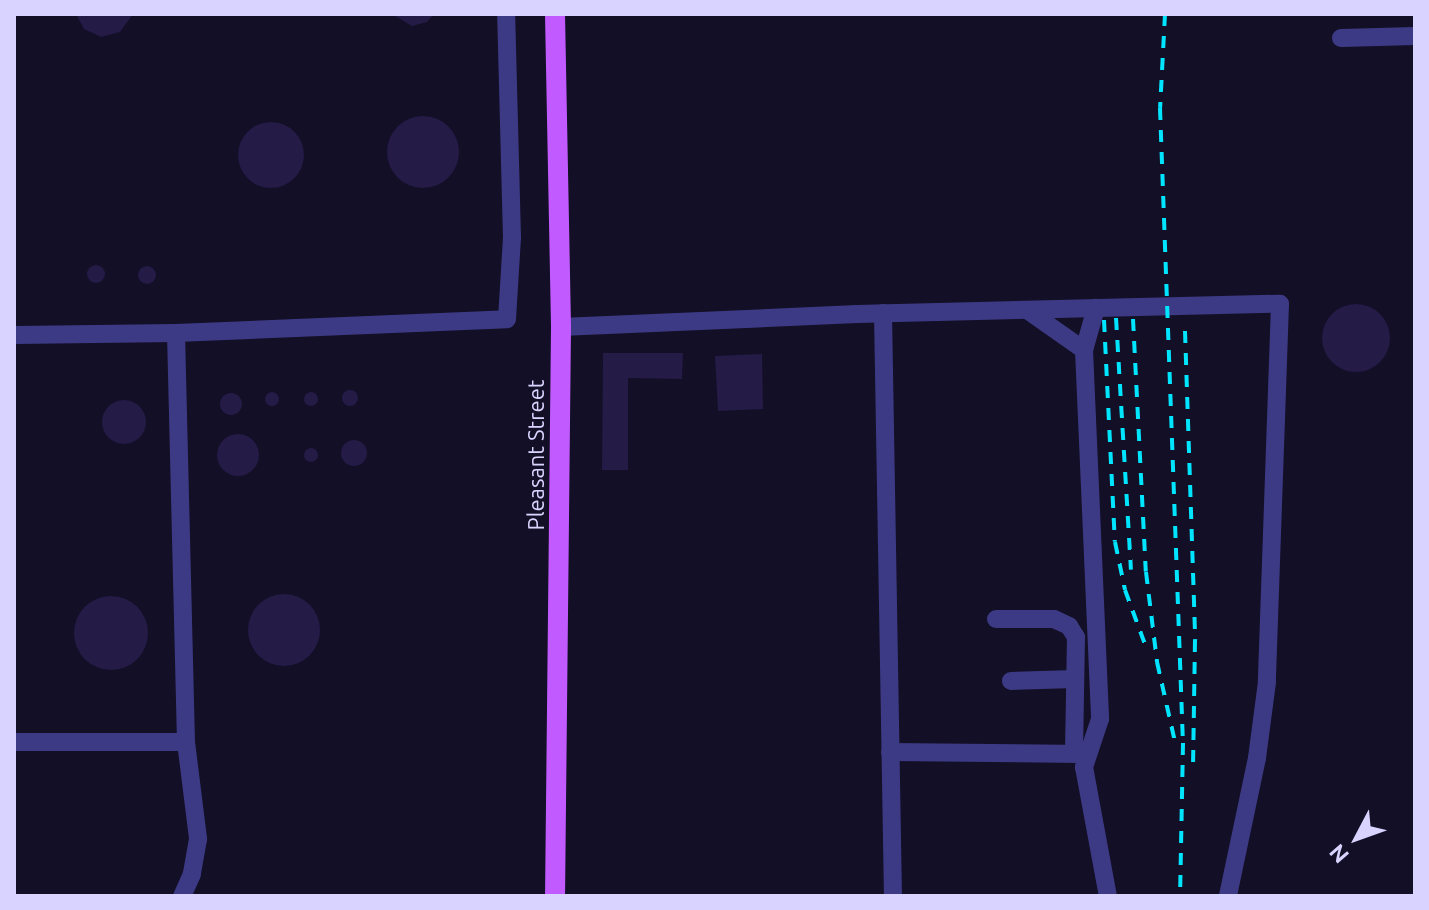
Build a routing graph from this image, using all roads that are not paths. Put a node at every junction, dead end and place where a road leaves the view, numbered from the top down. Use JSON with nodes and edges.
{"nodes":[{"id":1,"x":506,"y":14,"type":"edge"},
{"id":2,"x":555,"y":14,"type":"edge"},
{"id":3,"x":1415,"y":36,"type":"edge"},
{"id":4,"x":1341,"y":38,"type":"dead end"},
{"id":5,"x":1096,"y":308,"type":"junction"},
{"id":6,"x":1027,"y":310,"type":"junction"},
{"id":7,"x":883,"y":313,"type":"junction"},
{"id":8,"x":561,"y":327,"type":"junction"},
{"id":9,"x":176,"y":333,"type":"junction"},
{"id":10,"x":14,"y":335,"type":"edge"},
{"id":11,"x":1084,"y":350,"type":"junction"},
{"id":12,"x":996,"y":619,"type":"dead end"},
{"id":13,"x":1075,"y":679,"type":"junction"},
{"id":14,"x":1011,"y":681,"type":"dead end"},
{"id":15,"x":14,"y":742,"type":"edge"},
{"id":16,"x":186,"y":742,"type":"junction"},
{"id":17,"x":890,"y":752,"type":"junction"},
{"id":18,"x":1082,"y":754,"type":"junction"},
{"id":19,"x":182,"y":896,"type":"edge"},
{"id":20,"x":555,"y":896,"type":"edge"},
{"id":21,"x":893,"y":896,"type":"edge"},
{"id":22,"x":1108,"y":896,"type":"edge"},
{"id":23,"x":1228,"y":896,"type":"edge"}],
"edges":[{"from":1,"to":9,"type":"lane"},
{"from":2,"to":8,"type":"main road","name":"Pleasant Street"},
{"from":3,"to":4,"type":"lane"},
{"from":5,"to":6,"type":"lane"},
{"from":5,"to":11,"type":"lane"},
{"from":5,"to":23,"type":"lane"},
{"from":6,"to":7,"type":"lane"},
{"from":6,"to":11,"type":"lane"},
{"from":7,"to":8,"type":"lane"},
{"from":7,"to":17,"type":"lane"},
{"from":8,"to":20,"type":"main road","name":"Pleasant Street"},
{"from":9,"to":10,"type":"lane"},
{"from":9,"to":16,"type":"lane"},
{"from":11,"to":18,"type":"lane"},
{"from":12,"to":13,"type":"lane"},
{"from":13,"to":14,"type":"lane"},
{"from":13,"to":18,"type":"lane"},
{"from":15,"to":16,"type":"lane"},
{"from":16,"to":19,"type":"lane"},
{"from":17,"to":18,"type":"lane"},
{"from":17,"to":21,"type":"lane"},
{"from":18,"to":22,"type":"lane"}]}
